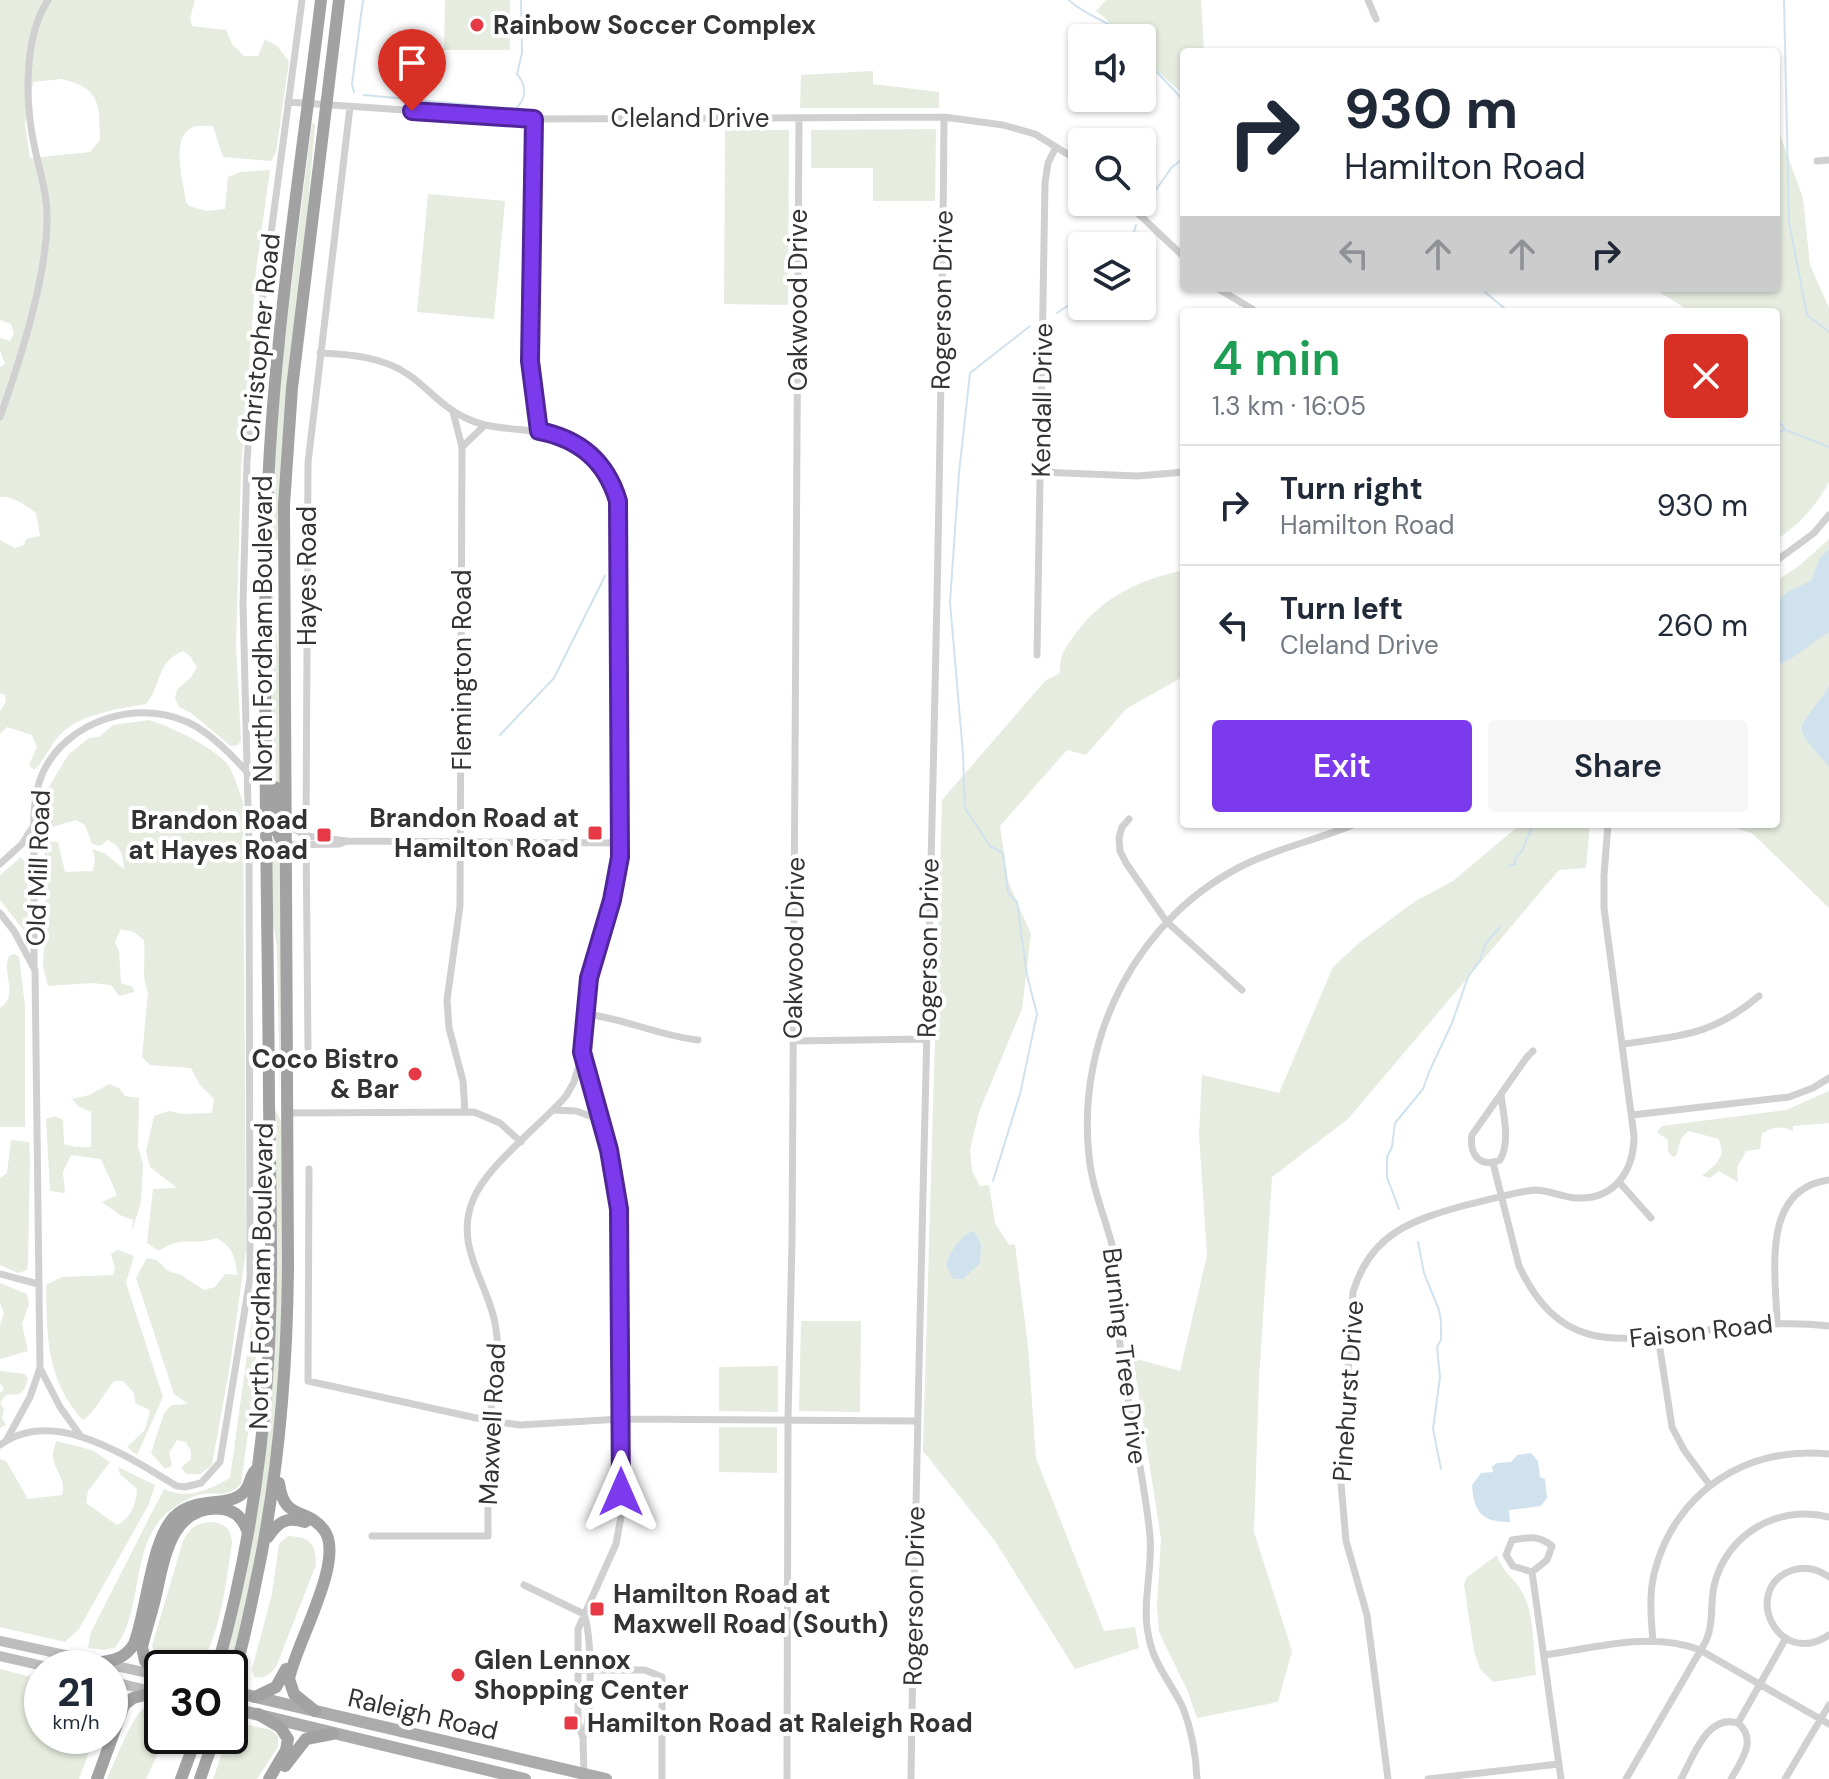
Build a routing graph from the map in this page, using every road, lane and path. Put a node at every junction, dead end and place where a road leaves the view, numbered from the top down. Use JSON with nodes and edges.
{"nodes":[{"id":1,"x":302,"y":0,"type":"edge"},
{"id":2,"x":321,"y":0,"type":"edge"},
{"id":3,"x":339,"y":0,"type":"edge"},
{"id":4,"x":1368,"y":0,"type":"edge"},
{"id":5,"x":44,"y":1,"type":"edge"},
{"id":6,"x":1376,"y":19,"type":"dead end"},
{"id":7,"x":288,"y":102,"type":"junction"},
{"id":8,"x":308,"y":104,"type":"junction"},
{"id":9,"x":327,"y":105,"type":"junction"},
{"id":10,"x":350,"y":107,"type":"junction"},
{"id":11,"x":944,"y":117,"type":"junction"},
{"id":12,"x":799,"y":118,"type":"junction"},
{"id":13,"x":534,"y":119,"type":"junction"},
{"id":14,"x":1056,"y":147,"type":"junction"},
{"id":15,"x":1068,"y":154,"type":"edge"},
{"id":16,"x":1829,"y":160,"type":"edge"},
{"id":17,"x":1817,"y":161,"type":"dead end"},
{"id":18,"x":1141,"y":216,"type":"edge"},
{"id":19,"x":1180,"y":253,"type":"edge"},
{"id":20,"x":1224,"y":292,"type":"edge"},
{"id":21,"x":1250,"y":308,"type":"edge"},
{"id":22,"x":320,"y":353,"type":"junction"},
{"id":23,"x":453,"y":412,"type":"junction"},
{"id":24,"x":0,"y":417,"type":"edge"},
{"id":25,"x":485,"y":425,"type":"junction"},
{"id":26,"x":539,"y":431,"type":"junction"},
{"id":27,"x":462,"y":447,"type":"junction"},
{"id":28,"x":1040,"y":472,"type":"junction"},
{"id":29,"x":1180,"y":472,"type":"edge"},
{"id":30,"x":1829,"y":515,"type":"edge"},
{"id":31,"x":266,"y":546,"type":"junction"},
{"id":32,"x":1780,"y":558,"type":"edge"},
{"id":33,"x":283,"y":584,"type":"junction"},
{"id":34,"x":1037,"y":655,"type":"dead end"},
{"id":35,"x":267,"y":768,"type":"junction"},
{"id":36,"x":247,"y":772,"type":"junction"},
{"id":37,"x":1129,"y":819,"type":"dead end"},
{"id":38,"x":285,"y":823,"type":"junction"},
{"id":39,"x":34,"y":825,"type":"junction"},
{"id":40,"x":1344,"y":828,"type":"edge"},
{"id":41,"x":1608,"y":828,"type":"edge"},
{"id":42,"x":306,"y":840,"type":"junction"},
{"id":43,"x":460,"y":843,"type":"junction"},
{"id":44,"x":620,"y":843,"type":"junction"},
{"id":45,"x":285,"y":845,"type":"junction"},
{"id":46,"x":249,"y":846,"type":"junction"},
{"id":47,"x":267,"y":846,"type":"junction"},
{"id":48,"x":0,"y":864,"type":"edge"},
{"id":49,"x":0,"y":913,"type":"edge"},
{"id":50,"x":1166,"y":921,"type":"junction"},
{"id":51,"x":35,"y":970,"type":"junction"},
{"id":52,"x":1242,"y":990,"type":"dead end"},
{"id":53,"x":1759,"y":996,"type":"dead end"},
{"id":54,"x":585,"y":1014,"type":"junction"},
{"id":55,"x":269,"y":1022,"type":"junction"},
{"id":56,"x":926,"y":1039,"type":"junction"},
{"id":57,"x":698,"y":1040,"type":"dead end"},
{"id":58,"x":793,"y":1041,"type":"junction"},
{"id":59,"x":1624,"y":1044,"type":"junction"},
{"id":60,"x":308,"y":1048,"type":"dead end"},
{"id":61,"x":1533,"y":1051,"type":"dead end"},
{"id":62,"x":582,"y":1052,"type":"junction"},
{"id":63,"x":1829,"y":1078,"type":"edge"},
{"id":64,"x":1501,"y":1094,"type":"junction"},
{"id":65,"x":554,"y":1110,"type":"junction"},
{"id":66,"x":465,"y":1112,"type":"junction"},
{"id":67,"x":287,"y":1113,"type":"junction"},
{"id":68,"x":1632,"y":1115,"type":"junction"},
{"id":69,"x":601,"y":1120,"type":"junction"},
{"id":70,"x":521,"y":1142,"type":"junction"},
{"id":71,"x":1493,"y":1163,"type":"junction"},
{"id":72,"x":309,"y":1169,"type":"dead end"},
{"id":73,"x":1829,"y":1180,"type":"edge"},
{"id":74,"x":1620,"y":1183,"type":"junction"},
{"id":75,"x":1501,"y":1196,"type":"junction"},
{"id":76,"x":1651,"y":1218,"type":"dead end"},
{"id":77,"x":0,"y":1274,"type":"edge"},
{"id":78,"x":38,"y":1284,"type":"junction"},
{"id":79,"x":1777,"y":1323,"type":"junction"},
{"id":80,"x":1829,"y":1326,"type":"edge"},
{"id":81,"x":1658,"y":1336,"type":"junction"},
{"id":82,"x":40,"y":1368,"type":"junction"},
{"id":83,"x":621,"y":1419,"type":"junction"},
{"id":84,"x":788,"y":1419,"type":"junction"},
{"id":85,"x":490,"y":1421,"type":"junction"},
{"id":86,"x":917,"y":1421,"type":"junction"},
{"id":87,"x":80,"y":1435,"type":"junction"},
{"id":88,"x":3,"y":1443,"type":"edge"},
{"id":89,"x":1829,"y":1454,"type":"edge"},
{"id":90,"x":278,"y":1456,"type":"junction"},
{"id":91,"x":260,"y":1466,"type":"junction"},
{"id":92,"x":1709,"y":1484,"type":"junction"},
{"id":93,"x":1829,"y":1517,"type":"edge"},
{"id":94,"x":248,"y":1533,"type":"junction"},
{"id":95,"x":372,"y":1536,"type":"dead end"},
{"id":96,"x":264,"y":1543,"type":"junction"},
{"id":97,"x":1532,"y":1572,"type":"junction"},
{"id":98,"x":1829,"y":1577,"type":"edge"},
{"id":99,"x":524,"y":1585,"type":"dead end"},
{"id":100,"x":584,"y":1614,"type":"junction"},
{"id":101,"x":1829,"y":1635,"type":"edge"},
{"id":102,"x":1786,"y":1638,"type":"junction"},
{"id":103,"x":0,"y":1641,"type":"edge"},
{"id":104,"x":1653,"y":1641,"type":"junction"},
{"id":105,"x":39,"y":1650,"type":"edge"},
{"id":106,"x":221,"y":1650,"type":"edge"},
{"id":107,"x":241,"y":1650,"type":"edge"},
{"id":108,"x":1700,"y":1650,"type":"junction"},
{"id":109,"x":128,"y":1651,"type":"edge"},
{"id":110,"x":1545,"y":1655,"type":"junction"},
{"id":111,"x":0,"y":1656,"type":"edge"},
{"id":112,"x":144,"y":1656,"type":"edge"},
{"id":113,"x":24,"y":1662,"type":"edge"},
{"id":114,"x":578,"y":1670,"type":"junction"},
{"id":115,"x":589,"y":1670,"type":"junction"},
{"id":116,"x":1760,"y":1684,"type":"junction"},
{"id":117,"x":144,"y":1695,"type":"edge"},
{"id":118,"x":248,"y":1695,"type":"edge"},
{"id":119,"x":255,"y":1697,"type":"junction"},
{"id":120,"x":1829,"y":1705,"type":"edge"},
{"id":121,"x":315,"y":1711,"type":"junction"},
{"id":122,"x":248,"y":1712,"type":"edge"},
{"id":123,"x":258,"y":1714,"type":"junction"},
{"id":124,"x":336,"y":1716,"type":"junction"},
{"id":125,"x":1820,"y":1719,"type":"junction"},
{"id":126,"x":1738,"y":1723,"type":"junction"},
{"id":127,"x":1829,"y":1724,"type":"edge"},
{"id":128,"x":332,"y":1734,"type":"junction"},
{"id":129,"x":583,"y":1738,"type":"junction"},
{"id":130,"x":98,"y":1754,"type":"edge"},
{"id":131,"x":190,"y":1754,"type":"edge"},
{"id":132,"x":209,"y":1754,"type":"edge"},
{"id":133,"x":1559,"y":1764,"type":"junction"},
{"id":134,"x":584,"y":1776,"type":"edge"},
{"id":135,"x":89,"y":1779,"type":"edge"},
{"id":136,"x":97,"y":1779,"type":"edge"},
{"id":137,"x":181,"y":1779,"type":"edge"},
{"id":138,"x":200,"y":1779,"type":"edge"},
{"id":139,"x":269,"y":1779,"type":"edge"},
{"id":140,"x":277,"y":1779,"type":"edge"},
{"id":141,"x":525,"y":1779,"type":"edge"},
{"id":142,"x":606,"y":1779,"type":"edge"},
{"id":143,"x":662,"y":1779,"type":"edge"},
{"id":144,"x":787,"y":1779,"type":"edge"},
{"id":145,"x":911,"y":1779,"type":"edge"},
{"id":146,"x":1197,"y":1779,"type":"edge"},
{"id":147,"x":1388,"y":1779,"type":"edge"},
{"id":148,"x":1428,"y":1779,"type":"edge"},
{"id":149,"x":1561,"y":1779,"type":"edge"},
{"id":150,"x":1626,"y":1779,"type":"edge"},
{"id":151,"x":1681,"y":1779,"type":"edge"},
{"id":152,"x":1731,"y":1779,"type":"edge"},
{"id":153,"x":1785,"y":1779,"type":"edge"}],
"edges":[{"from":1,"to":7,"type":"street","name":"Christopher Road"},
{"from":2,"to":8,"type":"highway","name":"North Fordham Boulevard"},
{"from":3,"to":9,"type":"highway","name":"North Fordham Boulevard"},
{"from":4,"to":6,"type":"street"},
{"from":5,"to":24,"type":"street"},
{"from":7,"to":8,"type":"street","name":"Cleland Drive"},
{"from":7,"to":36,"type":"street","name":"Christopher Road"},
{"from":8,"to":9,"type":"street","name":"Cleland Drive"},
{"from":8,"to":31,"type":"highway","name":"North Fordham Boulevard"},
{"from":9,"to":10,"type":"street","name":"Cleland Drive"},
{"from":9,"to":33,"type":"highway","name":"North Fordham Boulevard"},
{"from":10,"to":13,"type":"street","name":"Cleland Drive"},
{"from":10,"to":22,"type":"street","name":"Hayes Road"},
{"from":11,"to":12,"type":"street","name":"Cleland Drive"},
{"from":11,"to":14,"type":"street","name":"Cleland Drive"},
{"from":11,"to":56,"type":"street","name":"Rogerson Drive"},
{"from":12,"to":13,"type":"street","name":"Cleland Drive"},
{"from":12,"to":58,"type":"street","name":"Oakwood Drive"},
{"from":13,"to":26,"type":"street"},
{"from":14,"to":15,"type":"street","name":"Cleland Drive"},
{"from":14,"to":28,"type":"street","name":"Kendall Drive"},
{"from":16,"to":17,"type":"street"},
{"from":18,"to":19,"type":"street"},
{"from":20,"to":21,"type":"street"},
{"from":22,"to":23,"type":"street"},
{"from":22,"to":42,"type":"street","name":"Hayes Road"},
{"from":23,"to":25,"type":"street"},
{"from":23,"to":27,"type":"street","name":"Flemington Road"},
{"from":25,"to":26,"type":"street"},
{"from":25,"to":27,"type":"street"},
{"from":26,"to":44,"type":"street"},
{"from":27,"to":43,"type":"street","name":"Flemington Road"},
{"from":28,"to":29,"type":"street"},
{"from":28,"to":34,"type":"street","name":"Kendall Drive"},
{"from":30,"to":32,"type":"street"},
{"from":31,"to":33,"type":"highway"},
{"from":31,"to":35,"type":"highway","name":"North Fordham Boulevard"},
{"from":33,"to":38,"type":"highway","name":"North Fordham Boulevard"},
{"from":35,"to":45,"type":"highway"},
{"from":35,"to":47,"type":"highway","name":"North Fordham Boulevard"},
{"from":36,"to":39,"type":"street","name":"Old Mill Road"},
{"from":36,"to":46,"type":"street","name":"Christopher Road"},
{"from":37,"to":50,"type":"street"},
{"from":38,"to":42,"type":"street"},
{"from":38,"to":45,"type":"highway","name":"North Fordham Boulevard"},
{"from":39,"to":48,"type":"street"},
{"from":39,"to":51,"type":"street","name":"Old Mill Road"},
{"from":40,"to":50,"type":"street","name":"Burning Tree Drive"},
{"from":41,"to":59,"type":"street"},
{"from":42,"to":43,"type":"street"},
{"from":42,"to":45,"type":"street"},
{"from":42,"to":60,"type":"street","name":"Hayes Road"},
{"from":43,"to":44,"type":"street"},
{"from":43,"to":66,"type":"street","name":"Flemington Road"},
{"from":44,"to":54,"type":"street"},
{"from":45,"to":67,"type":"highway","name":"North Fordham Boulevard"},
{"from":46,"to":47,"type":"street"},
{"from":46,"to":87,"type":"street","name":"Christopher Road"},
{"from":47,"to":55,"type":"highway","name":"North Fordham Boulevard"},
{"from":49,"to":51,"type":"street","name":"Old Mill Road"},
{"from":50,"to":52,"type":"street"},
{"from":50,"to":146,"type":"street","name":"Burning Tree Drive"},
{"from":51,"to":78,"type":"street","name":"Old Mill Road"},
{"from":53,"to":59,"type":"street"},
{"from":54,"to":57,"type":"street"},
{"from":54,"to":62,"type":"street"},
{"from":55,"to":67,"type":"highway"},
{"from":55,"to":91,"type":"highway","name":"North Fordham Boulevard"},
{"from":56,"to":58,"type":"street"},
{"from":56,"to":86,"type":"street","name":"Rogerson Drive"},
{"from":58,"to":84,"type":"street","name":"Oakwood Drive"},
{"from":59,"to":68,"type":"street"},
{"from":61,"to":64,"type":"street","name":"Faison Road"},
{"from":62,"to":65,"type":"street","name":"Maxwell Road"},
{"from":62,"to":69,"type":"street"},
{"from":63,"to":68,"type":"street"},
{"from":64,"to":71,"type":"street"},
{"from":64,"to":71,"type":"street","name":"Faison Road"},
{"from":65,"to":69,"type":"street"},
{"from":65,"to":70,"type":"street","name":"Maxwell Road"},
{"from":66,"to":67,"type":"street"},
{"from":66,"to":70,"type":"street"},
{"from":67,"to":90,"type":"highway","name":"North Fordham Boulevard"},
{"from":68,"to":74,"type":"street"},
{"from":69,"to":83,"type":"street"},
{"from":70,"to":85,"type":"street","name":"Maxwell Road"},
{"from":71,"to":75,"type":"street","name":"Faison Road"},
{"from":72,"to":85,"type":"street"},
{"from":73,"to":79,"type":"street"},
{"from":74,"to":75,"type":"street","name":"Pinehurst Drive"},
{"from":74,"to":76,"type":"street"},
{"from":75,"to":81,"type":"street","name":"Faison Road"},
{"from":75,"to":147,"type":"street","name":"Pinehurst Drive"},
{"from":77,"to":78,"type":"street"},
{"from":78,"to":82,"type":"street","name":"Old Mill Road"},
{"from":79,"to":80,"type":"street","name":"Faison Road"},
{"from":79,"to":81,"type":"street","name":"Faison Road"},
{"from":81,"to":92,"type":"street"},
{"from":82,"to":87,"type":"street","name":"Old Mill Road"},
{"from":82,"to":88,"type":"street","name":"Old Mill Road"},
{"from":83,"to":84,"type":"street"},
{"from":83,"to":85,"type":"street"},
{"from":83,"to":100,"type":"street"},
{"from":84,"to":86,"type":"street"},
{"from":84,"to":144,"type":"street","name":"Oakwood Drive"},
{"from":85,"to":95,"type":"street","name":"Maxwell Road"},
{"from":86,"to":145,"type":"street","name":"Rogerson Drive"},
{"from":87,"to":88,"type":"street"},
{"from":89,"to":92,"type":"street"},
{"from":90,"to":96,"type":"highway","name":"North Fordham Boulevard"},
{"from":90,"to":121,"type":"highway"},
{"from":91,"to":94,"type":"highway","name":"North Fordham Boulevard"},
{"from":91,"to":109,"type":"highway"},
{"from":92,"to":104,"type":"street"},
{"from":93,"to":108,"type":"street"},
{"from":94,"to":106,"type":"highway","name":"North Fordham Boulevard"},
{"from":94,"to":112,"type":"highway"},
{"from":96,"to":107,"type":"highway","name":"North Fordham Boulevard"},
{"from":96,"to":119,"type":"highway"},
{"from":97,"to":97,"type":"street"},
{"from":97,"to":110,"type":"street"},
{"from":98,"to":102,"type":"street"},
{"from":99,"to":100,"type":"street"},
{"from":100,"to":114,"type":"street"},
{"from":100,"to":115,"type":"street"},
{"from":101,"to":102,"type":"street"},
{"from":102,"to":116,"type":"street"},
{"from":103,"to":105,"type":"main road"},
{"from":104,"to":108,"type":"street"},
{"from":104,"to":110,"type":"street"},
{"from":108,"to":116,"type":"street"},
{"from":108,"to":150,"type":"street"},
{"from":110,"to":133,"type":"street"},
{"from":111,"to":113,"type":"main road"},
{"from":114,"to":115,"type":"street"},
{"from":114,"to":129,"type":"street"},
{"from":115,"to":129,"type":"street"},
{"from":115,"to":143,"type":"street"},
{"from":116,"to":125,"type":"street"},
{"from":116,"to":126,"type":"street"},
{"from":117,"to":136,"type":"highway"},
{"from":118,"to":119,"type":"main road","name":"Raleigh Road"},
{"from":119,"to":121,"type":"main road","name":"Raleigh Road"},
{"from":120,"to":125,"type":"street"},
{"from":121,"to":124,"type":"main road","name":"Raleigh Road"},
{"from":122,"to":123,"type":"main road","name":"Raleigh Road"},
{"from":123,"to":124,"type":"main road"},
{"from":123,"to":128,"type":"main road","name":"Raleigh Road"},
{"from":123,"to":139,"type":"highway"},
{"from":124,"to":134,"type":"main road","name":"Raleigh Road"},
{"from":125,"to":127,"type":"street"},
{"from":125,"to":153,"type":"street"},
{"from":126,"to":151,"type":"street"},
{"from":126,"to":152,"type":"street"},
{"from":128,"to":140,"type":"highway"},
{"from":128,"to":141,"type":"main road","name":"Raleigh Road"},
{"from":129,"to":134,"type":"street"},
{"from":130,"to":135,"type":"highway"},
{"from":131,"to":137,"type":"highway"},
{"from":132,"to":138,"type":"highway"},
{"from":133,"to":148,"type":"street"},
{"from":133,"to":149,"type":"street"},
{"from":134,"to":142,"type":"main road","name":"Raleigh Road"}]}
